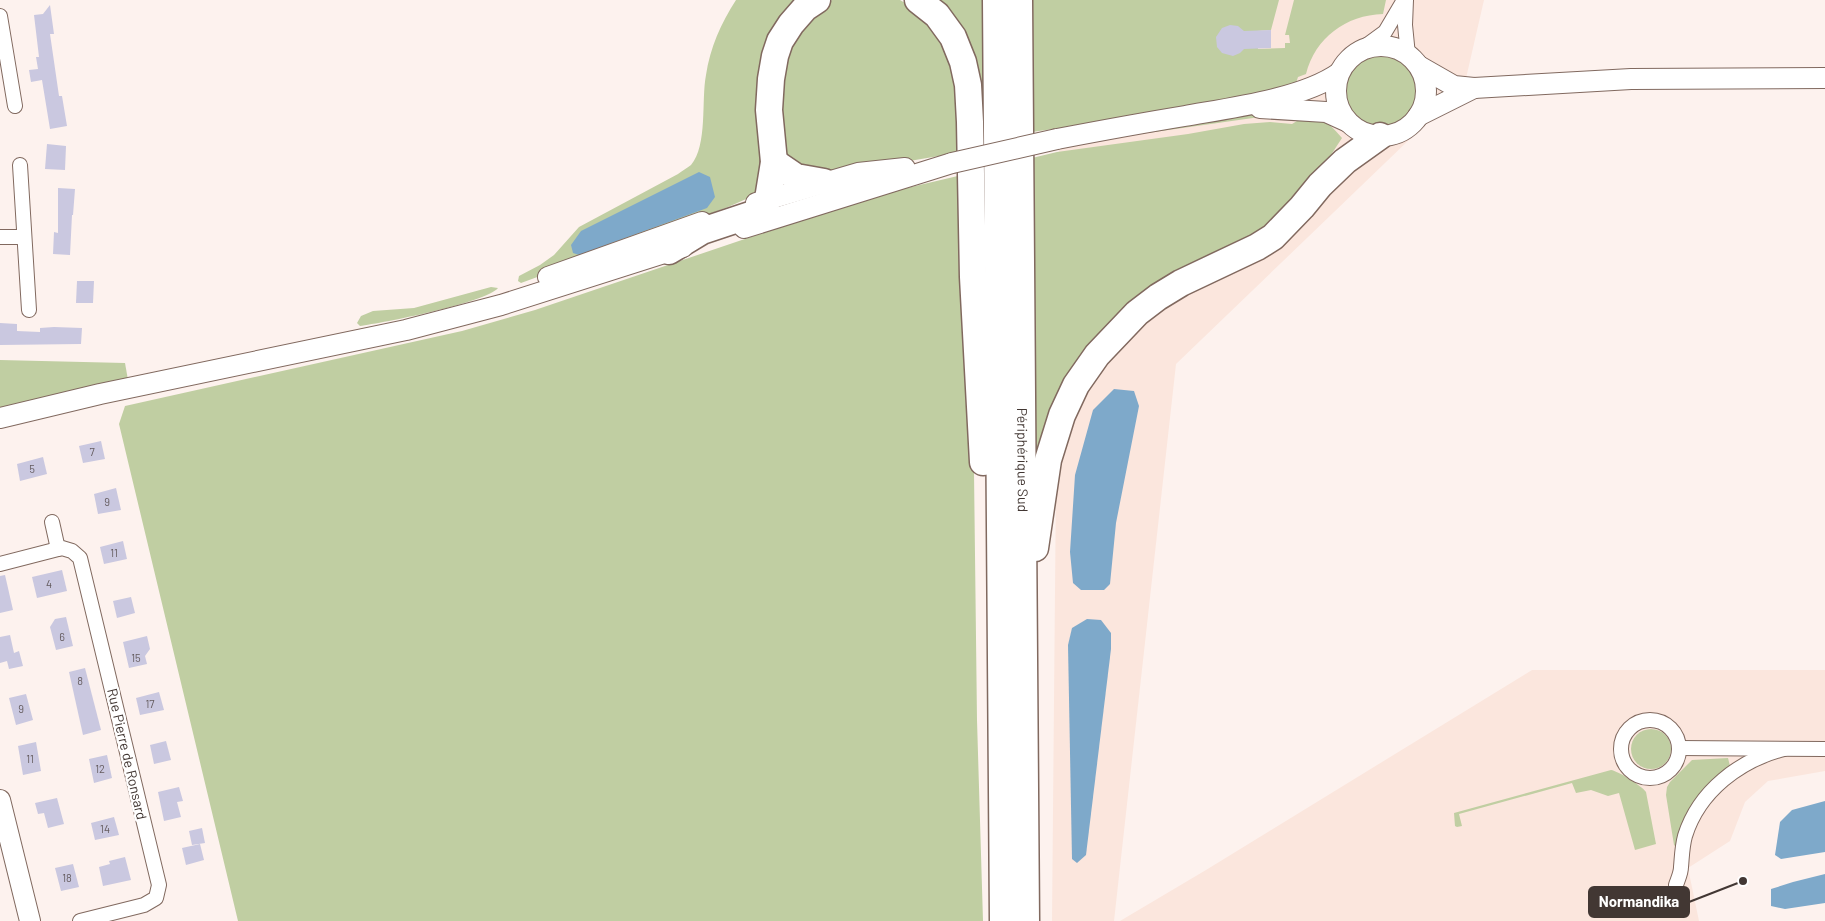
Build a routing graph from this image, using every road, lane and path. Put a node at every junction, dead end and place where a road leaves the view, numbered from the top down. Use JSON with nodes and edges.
{"nodes":[{"id":1,"x":817,"y":0,"type":"edge"},
{"id":2,"x":918,"y":0,"type":"edge"},
{"id":3,"x":996,"y":0,"type":"edge"},
{"id":4,"x":1019,"y":0,"type":"edge"},
{"id":5,"x":1405,"y":0,"type":"edge"},
{"id":6,"x":0,"y":16,"type":"edge"},
{"id":7,"x":2,"y":43,"type":"edge"},
{"id":8,"x":1359,"y":52,"type":"junction"},
{"id":9,"x":1414,"y":60,"type":"junction"},
{"id":10,"x":1339,"y":73,"type":"junction"},
{"id":11,"x":1825,"y":78,"type":"edge"},
{"id":12,"x":1474,"y":88,"type":"junction"},
{"id":13,"x":15,"y":106,"type":"dead end"},
{"id":14,"x":1238,"y":107,"type":"junction"},
{"id":15,"x":1418,"y":116,"type":"junction"},
{"id":16,"x":1348,"y":122,"type":"junction"},
{"id":17,"x":1380,"y":136,"type":"junction"},
{"id":18,"x":774,"y":162,"type":"junction"},
{"id":19,"x":952,"y":163,"type":"junction"},
{"id":20,"x":20,"y":165,"type":"dead end"},
{"id":21,"x":824,"y":182,"type":"junction"},
{"id":22,"x":768,"y":199,"type":"junction"},
{"id":23,"x":0,"y":237,"type":"edge"},
{"id":24,"x":24,"y":237,"type":"junction"},
{"id":25,"x":669,"y":251,"type":"junction"},
{"id":26,"x":29,"y":310,"type":"dead end"},
{"id":27,"x":406,"y":330,"type":"junction"},
{"id":28,"x":0,"y":418,"type":"edge"},
{"id":29,"x":1000,"y":509,"type":"junction"},
{"id":30,"x":52,"y":522,"type":"dead end"},
{"id":31,"x":58,"y":550,"type":"junction"},
{"id":32,"x":0,"y":564,"type":"edge"},
{"id":33,"x":1024,"y":615,"type":"junction"},
{"id":34,"x":1679,"y":748,"type":"junction"},
{"id":35,"x":1784,"y":749,"type":"junction"},
{"id":36,"x":1825,"y":749,"type":"edge"},
{"id":37,"x":0,"y":800,"type":"edge"},
{"id":38,"x":1676,"y":885,"type":"dead end"},
{"id":39,"x":30,"y":921,"type":"edge"},
{"id":40,"x":80,"y":921,"type":"edge"},
{"id":41,"x":1003,"y":921,"type":"edge"},
{"id":42,"x":1026,"y":921,"type":"edge"}],
"edges":[{"from":1,"to":18,"type":"highway"},
{"from":2,"to":29,"type":"highway"},
{"from":3,"to":29,"type":"highway","name":"Périphérique Sud"},
{"from":4,"to":33,"type":"highway","name":"Périphérique Sud"},
{"from":5,"to":8,"type":"street"},
{"from":5,"to":9,"type":"street"},
{"from":6,"to":7,"type":"street"},
{"from":7,"to":13,"type":"street"},
{"from":8,"to":9,"type":"main road"},
{"from":8,"to":10,"type":"main road"},
{"from":9,"to":12,"type":"main road"},
{"from":9,"to":15,"type":"main road"},
{"from":10,"to":14,"type":"main road"},
{"from":10,"to":16,"type":"main road"},
{"from":11,"to":12,"type":"main road"},
{"from":12,"to":15,"type":"main road"},
{"from":14,"to":16,"type":"main road"},
{"from":14,"to":19,"type":"main road","bridge":true},
{"from":15,"to":17,"type":"main road"},
{"from":16,"to":17,"type":"main road"},
{"from":17,"to":33,"type":"highway"},
{"from":18,"to":21,"type":"highway"},
{"from":18,"to":22,"type":"highway"},
{"from":19,"to":21,"type":"main road"},
{"from":19,"to":25,"type":"main road"},
{"from":20,"to":24,"type":"street"},
{"from":21,"to":22,"type":"main road"},
{"from":22,"to":25,"type":"highway"},
{"from":22,"to":27,"type":"main road"},
{"from":23,"to":24,"type":"street"},
{"from":24,"to":26,"type":"street"},
{"from":25,"to":27,"type":"main road"},
{"from":27,"to":28,"type":"main road"},
{"from":29,"to":41,"type":"highway","name":"Périphérique Sud"},
{"from":30,"to":31,"type":"street"},
{"from":31,"to":32,"type":"street"},
{"from":31,"to":40,"type":"street","name":"Rue Pierre de Ronsard"},
{"from":33,"to":42,"type":"highway","name":"Périphérique Sud"},
{"from":34,"to":34,"type":"street"},
{"from":34,"to":35,"type":"street"},
{"from":35,"to":36,"type":"street"},
{"from":35,"to":38,"type":"street"},
{"from":37,"to":39,"type":"main road"}]}
